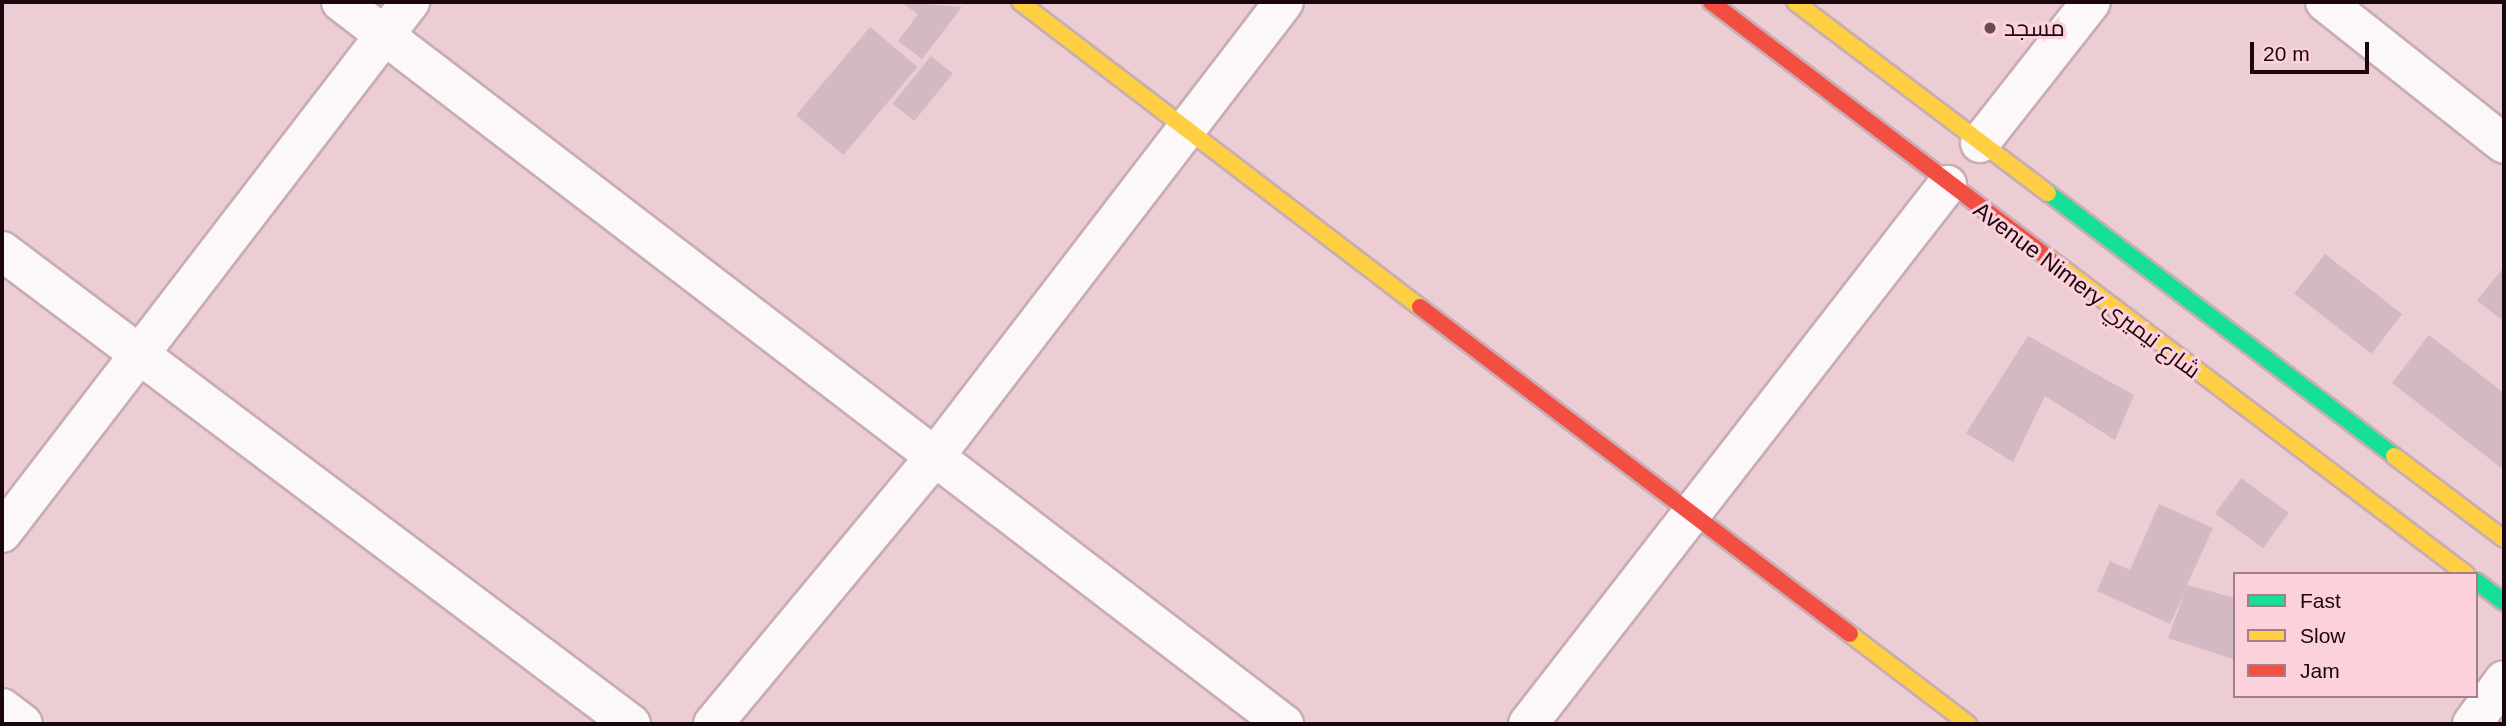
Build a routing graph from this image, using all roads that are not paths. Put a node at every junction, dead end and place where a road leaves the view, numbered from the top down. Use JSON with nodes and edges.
{"nodes":[{"id":1,"x":341,"y":2,"type":"edge"},
{"id":2,"x":410,"y":2,"type":"edge"},
{"id":3,"x":1020,"y":2,"type":"edge"},
{"id":4,"x":1283,"y":2,"type":"edge"},
{"id":5,"x":1711,"y":2,"type":"edge"},
{"id":6,"x":1795,"y":2,"type":"edge"},
{"id":7,"x":2091,"y":2,"type":"edge"},
{"id":8,"x":2325,"y":2,"type":"edge"},
{"id":9,"x":384,"y":34,"type":"junction"},
{"id":10,"x":1186,"y":127,"type":"junction"},
{"id":11,"x":1980,"y":143,"type":"junction"},
{"id":12,"x":2504,"y":144,"type":"edge"},
{"id":13,"x":1947,"y":185,"type":"junction"},
{"id":14,"x":2,"y":251,"type":"edge"},
{"id":15,"x":141,"y":354,"type":"junction"},
{"id":16,"x":936,"y":456,"type":"junction"},
{"id":17,"x":1689,"y":518,"type":"junction"},
{"id":18,"x":2,"y":533,"type":"edge"},
{"id":19,"x":2504,"y":539,"type":"edge"},
{"id":20,"x":2463,"y":572,"type":"edge"},
{"id":21,"x":2478,"y":582,"type":"edge"},
{"id":22,"x":2504,"y":602,"type":"edge"},
{"id":23,"x":2504,"y":680,"type":"edge"},
{"id":24,"x":2,"y":708,"type":"edge"},
{"id":25,"x":23,"y":724,"type":"edge"},
{"id":26,"x":631,"y":724,"type":"edge"},
{"id":27,"x":713,"y":724,"type":"edge"},
{"id":28,"x":1284,"y":724,"type":"edge"},
{"id":29,"x":1528,"y":724,"type":"edge"},
{"id":30,"x":1968,"y":724,"type":"edge"},
{"id":31,"x":2472,"y":724,"type":"edge"}],
"edges":[{"from":1,"to":9,"type":"street"},
{"from":2,"to":9,"type":"street"},
{"from":3,"to":10,"type":"main road"},
{"from":4,"to":10,"type":"street"},
{"from":5,"to":13,"type":"main road","name":"Avenue Nimery شارع نيميري"},
{"from":6,"to":11,"type":"main road"},
{"from":7,"to":11,"type":"street"},
{"from":8,"to":12,"type":"street"},
{"from":9,"to":15,"type":"street"},
{"from":9,"to":16,"type":"street"},
{"from":10,"to":16,"type":"street"},
{"from":10,"to":17,"type":"main road"},
{"from":11,"to":19,"type":"main road"},
{"from":13,"to":17,"type":"street"},
{"from":13,"to":20,"type":"main road","name":"Avenue Nimery شارع نيميري"},
{"from":14,"to":15,"type":"street"},
{"from":15,"to":18,"type":"street"},
{"from":15,"to":26,"type":"street"},
{"from":16,"to":27,"type":"street"},
{"from":16,"to":28,"type":"street"},
{"from":17,"to":29,"type":"street"},
{"from":17,"to":30,"type":"main road"},
{"from":21,"to":22,"type":"main road"},
{"from":23,"to":31,"type":"street"},
{"from":24,"to":25,"type":"street"}]}
